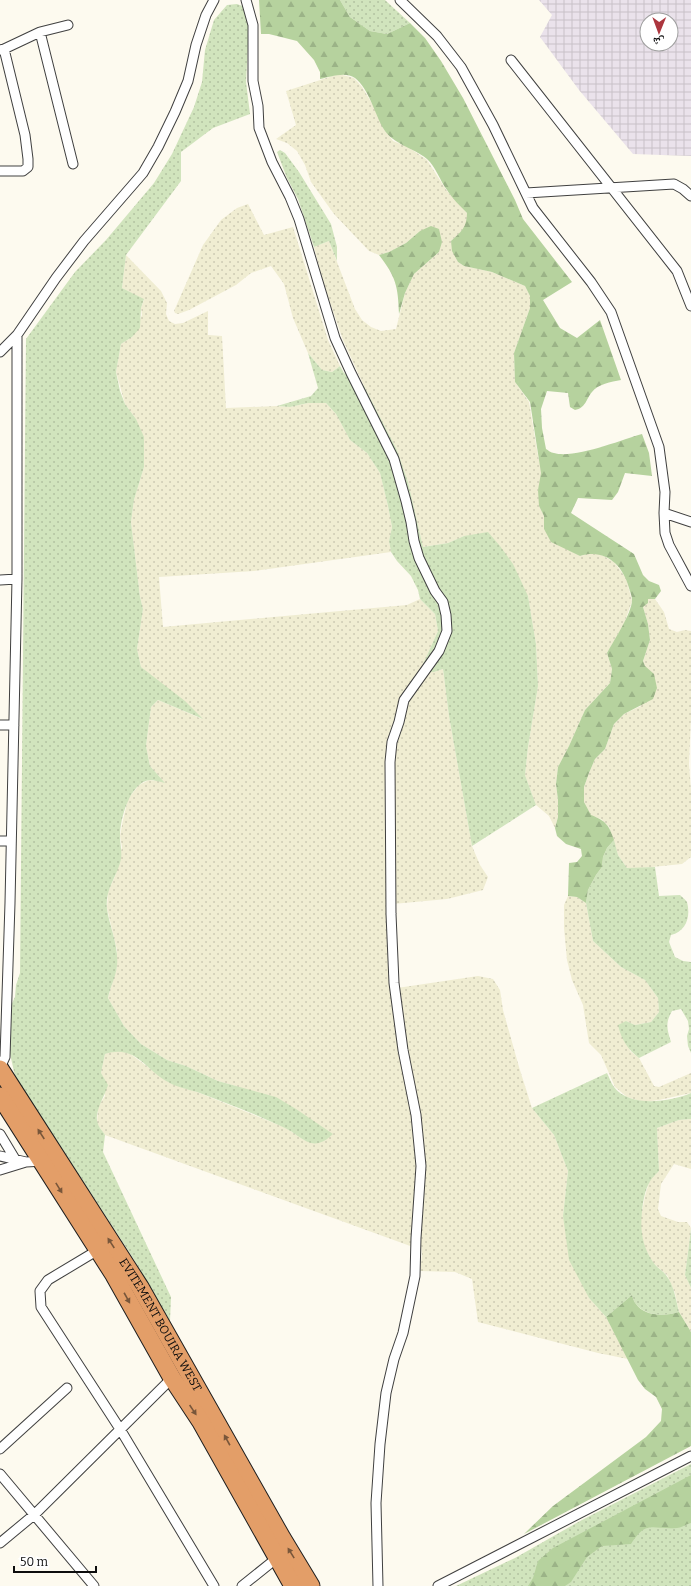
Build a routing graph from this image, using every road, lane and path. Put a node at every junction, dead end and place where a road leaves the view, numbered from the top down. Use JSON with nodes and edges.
{"nodes":[{"id":1,"x":214,"y":0,"type":"edge"},
{"id":2,"x":246,"y":0,"type":"edge"},
{"id":3,"x":400,"y":0,"type":"edge"},
{"id":4,"x":68,"y":25,"type":"dead end"},
{"id":5,"x":40,"y":32,"type":"junction"},
{"id":6,"x":2,"y":49,"type":"edge"},
{"id":7,"x":510,"y":60,"type":"dead end"},
{"id":8,"x":73,"y":164,"type":"dead end"},
{"id":9,"x":0,"y":171,"type":"edge"},
{"id":10,"x":611,"y":187,"type":"junction"},
{"id":11,"x":526,"y":193,"type":"junction"},
{"id":12,"x":691,"y":196,"type":"edge"},
{"id":13,"x":691,"y":306,"type":"edge"},
{"id":14,"x":17,"y":335,"type":"junction"},
{"id":15,"x":0,"y":352,"type":"edge"},
{"id":16,"x":664,"y":513,"type":"junction"},
{"id":17,"x":691,"y":522,"type":"edge"},
{"id":18,"x":17,"y":579,"type":"junction"},
{"id":19,"x":0,"y":580,"type":"edge"},
{"id":20,"x":691,"y":586,"type":"edge"},
{"id":21,"x":0,"y":725,"type":"edge"},
{"id":22,"x":14,"y":725,"type":"junction"},
{"id":23,"x":0,"y":841,"type":"edge"},
{"id":24,"x":11,"y":841,"type":"junction"},
{"id":25,"x":0,"y":917,"type":"edge"},
{"id":26,"x":10,"y":917,"type":"junction"},
{"id":27,"x":9,"y":950,"type":"junction"},
{"id":28,"x":0,"y":956,"type":"edge"},
{"id":29,"x":3,"y":1037,"type":"edge"},
{"id":30,"x":0,"y":1069,"type":"edge"},
{"id":31,"x":0,"y":1096,"type":"edge"},
{"id":32,"x":0,"y":1134,"type":"edge"},
{"id":33,"x":0,"y":1156,"type":"edge"},
{"id":34,"x":15,"y":1159,"type":"junction"},
{"id":35,"x":41,"y":1159,"type":"junction"},
{"id":36,"x":0,"y":1170,"type":"edge"},
{"id":37,"x":98,"y":1250,"type":"junction"},
{"id":38,"x":172,"y":1378,"type":"junction"},
{"id":39,"x":67,"y":1388,"type":"dead end"},
{"id":40,"x":120,"y":1429,"type":"junction"},
{"id":41,"x":0,"y":1449,"type":"edge"},
{"id":42,"x":691,"y":1456,"type":"edge"},
{"id":43,"x":0,"y":1474,"type":"edge"},
{"id":44,"x":35,"y":1514,"type":"junction"},
{"id":45,"x":0,"y":1543,"type":"edge"},
{"id":46,"x":277,"y":1558,"type":"junction"},
{"id":47,"x":94,"y":1586,"type":"edge"},
{"id":48,"x":214,"y":1586,"type":"edge"},
{"id":49,"x":242,"y":1586,"type":"edge"},
{"id":50,"x":293,"y":1586,"type":"edge"},
{"id":51,"x":311,"y":1586,"type":"edge"},
{"id":52,"x":378,"y":1586,"type":"edge"},
{"id":53,"x":438,"y":1586,"type":"edge"}],
"edges":[{"from":1,"to":14,"type":"street"},
{"from":2,"to":52,"type":"street"},
{"from":3,"to":11,"type":"street"},
{"from":4,"to":5,"type":"street"},
{"from":5,"to":6,"type":"street"},
{"from":5,"to":8,"type":"street"},
{"from":6,"to":9,"type":"street"},
{"from":7,"to":10,"type":"street"},
{"from":10,"to":11,"type":"street"},
{"from":10,"to":12,"type":"street"},
{"from":10,"to":13,"type":"street"},
{"from":11,"to":16,"type":"street"},
{"from":14,"to":15,"type":"street"},
{"from":14,"to":18,"type":"street"},
{"from":16,"to":17,"type":"street"},
{"from":16,"to":20,"type":"street"},
{"from":18,"to":19,"type":"street"},
{"from":18,"to":22,"type":"street"},
{"from":21,"to":22,"type":"street"},
{"from":22,"to":24,"type":"street"},
{"from":23,"to":24,"type":"street"},
{"from":24,"to":26,"type":"street"},
{"from":25,"to":26,"type":"street"},
{"from":26,"to":27,"type":"street"},
{"from":27,"to":28,"type":"street"},
{"from":27,"to":29,"type":"street"},
{"from":29,"to":30,"type":"street"},
{"from":35,"to":30,"type":"highway","name":"EVITEMENT BOUIRA WEST","one_way":true},
{"from":31,"to":35,"type":"highway","name":"EVITEMENT BOUIRA WEST"},
{"from":32,"to":34,"type":"street"},
{"from":33,"to":34,"type":"street"},
{"from":34,"to":35,"type":"street"},
{"from":35,"to":36,"type":"street"},
{"from":35,"to":37,"type":"highway","name":"EVITEMENT BOUIRA WEST","one_way":true},
{"from":51,"to":35,"type":"highway","name":"EVITEMENT BOUIRA WEST","one_way":true},
{"from":37,"to":38,"type":"highway","name":"EVITEMENT BOUIRA WEST","one_way":true},
{"from":37,"to":40,"type":"street"},
{"from":38,"to":40,"type":"street"},
{"from":38,"to":46,"type":"highway","name":"EVITEMENT BOUIRA WEST","one_way":true},
{"from":39,"to":41,"type":"street"},
{"from":40,"to":44,"type":"street"},
{"from":40,"to":48,"type":"street"},
{"from":42,"to":53,"type":"street"},
{"from":43,"to":44,"type":"street"},
{"from":44,"to":45,"type":"street"},
{"from":44,"to":47,"type":"street"},
{"from":46,"to":49,"type":"street"},
{"from":46,"to":50,"type":"highway"}]}
